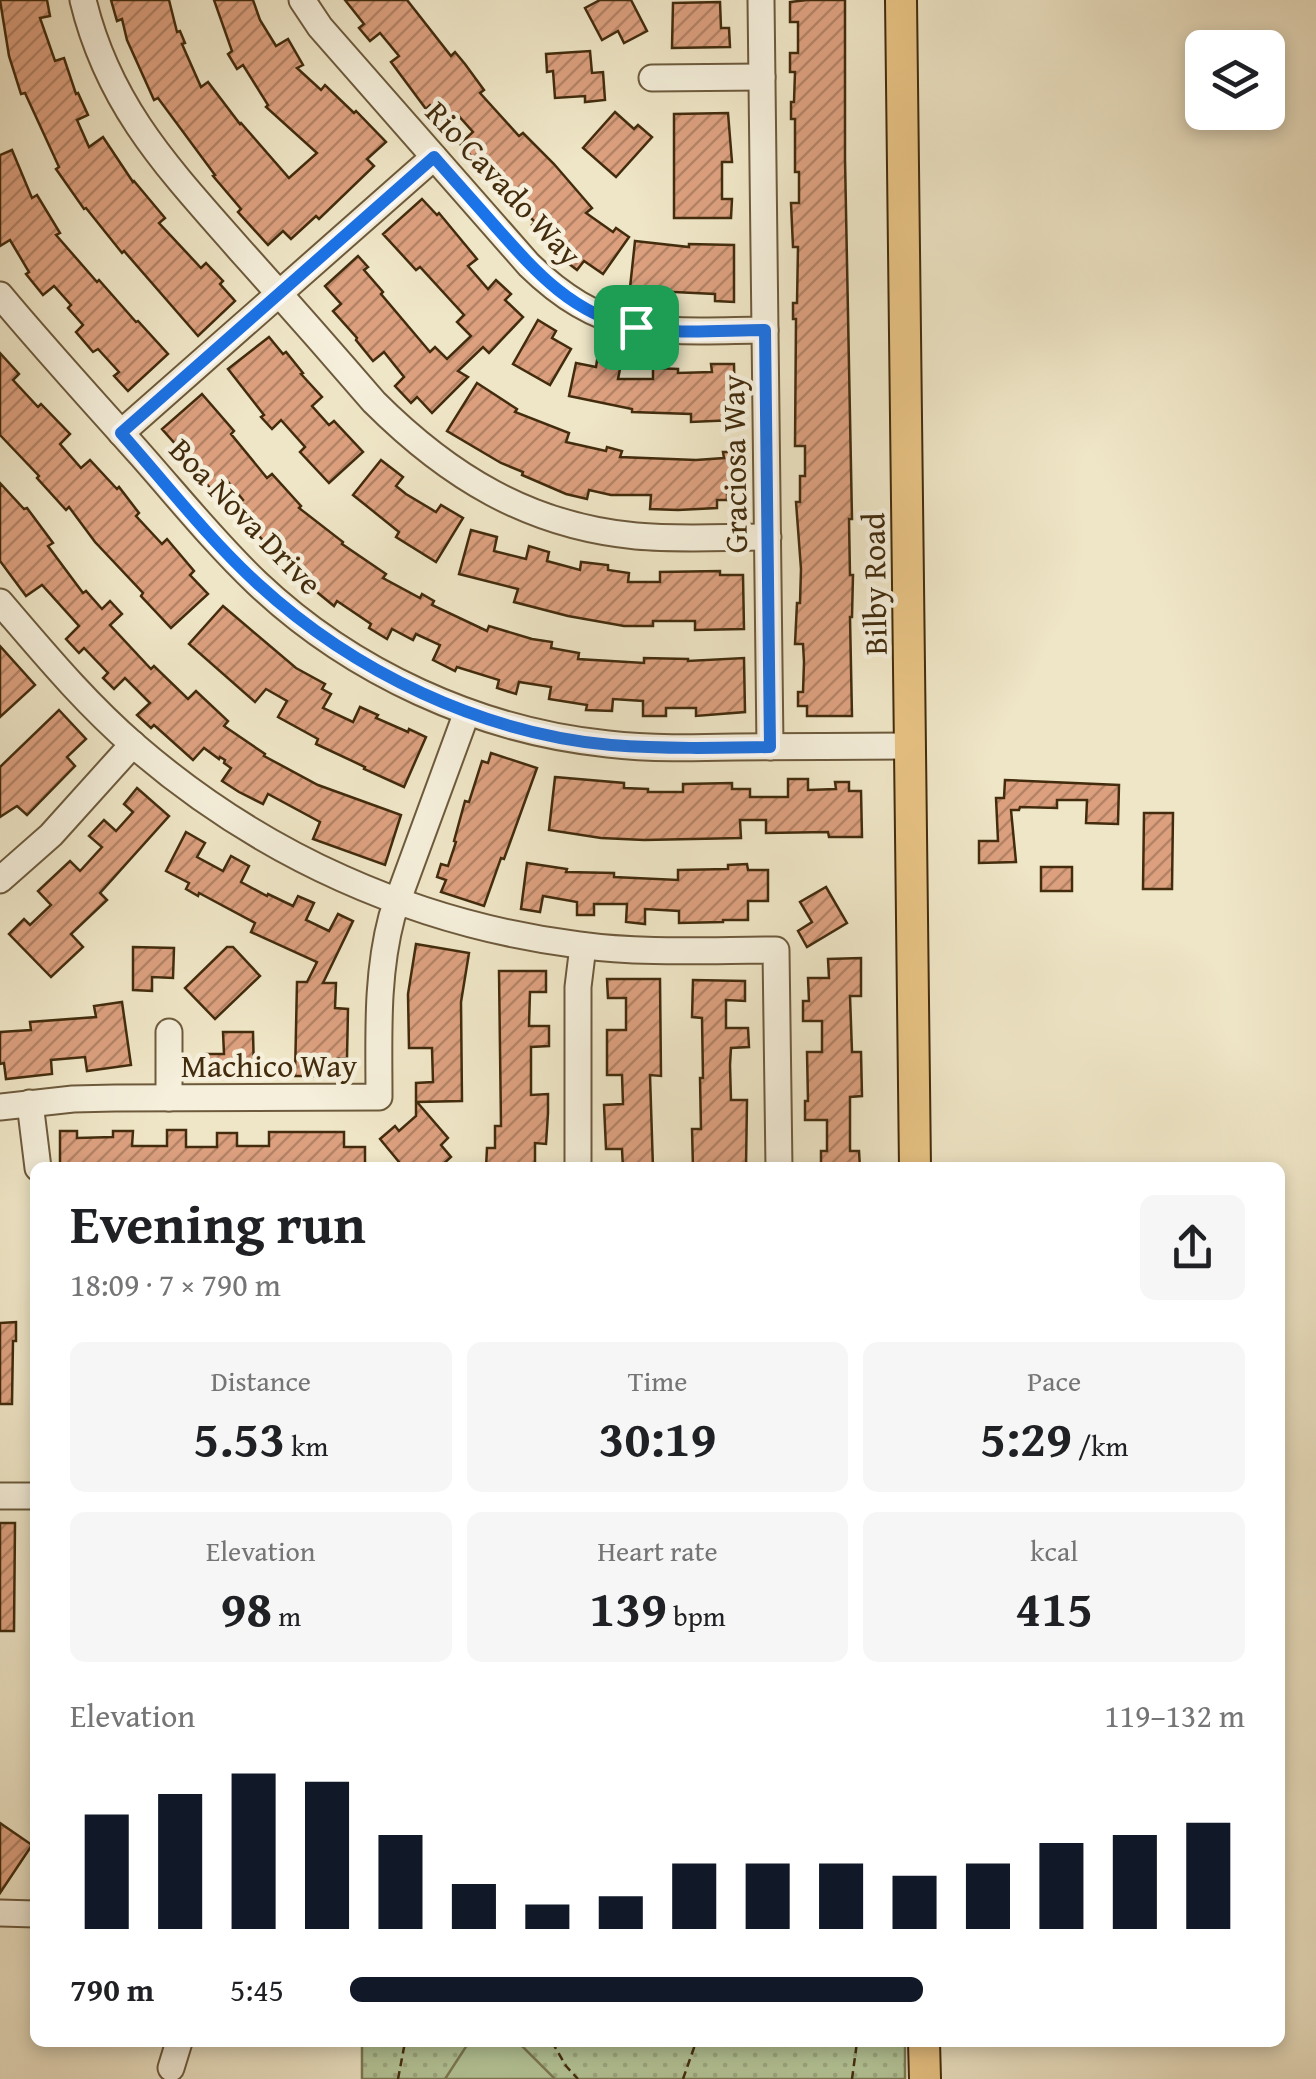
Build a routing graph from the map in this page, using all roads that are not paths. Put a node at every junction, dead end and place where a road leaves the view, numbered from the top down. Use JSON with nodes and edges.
{"nodes":[{"id":1,"x":83,"y":0,"type":"edge"},
{"id":2,"x":302,"y":0,"type":"edge"},
{"id":3,"x":762,"y":0,"type":"edge"},
{"id":4,"x":902,"y":0,"type":"edge"},
{"id":5,"x":762,"y":77,"type":"junction"},
{"id":6,"x":652,"y":78,"type":"dead end"},
{"id":7,"x":434,"y":157,"type":"junction"},
{"id":8,"x":279,"y":294,"type":"junction"},
{"id":9,"x":0,"y":295,"type":"edge"},
{"id":10,"x":765,"y":330,"type":"junction"},
{"id":11,"x":121,"y":433,"type":"junction"},
{"id":12,"x":768,"y":537,"type":"junction"},
{"id":13,"x":0,"y":602,"type":"edge"},
{"id":14,"x":466,"y":712,"type":"junction"},
{"id":15,"x":133,"y":744,"type":"junction"},
{"id":16,"x":910,"y":746,"type":"junction"},
{"id":17,"x":770,"y":747,"type":"junction"},
{"id":18,"x":0,"y":880,"type":"edge"},
{"id":19,"x":398,"y":902,"type":"junction"},
{"id":20,"x":583,"y":946,"type":"junction"},
{"id":21,"x":168,"y":1032,"type":"dead end"},
{"id":22,"x":168,"y":1098,"type":"junction"},
{"id":23,"x":30,"y":1102,"type":"junction"},
{"id":24,"x":0,"y":1107,"type":"edge"},
{"id":25,"x":37,"y":1162,"type":"edge"},
{"id":26,"x":578,"y":1162,"type":"edge"},
{"id":27,"x":778,"y":1162,"type":"edge"},
{"id":28,"x":915,"y":1162,"type":"edge"},
{"id":29,"x":0,"y":1496,"type":"edge"},
{"id":30,"x":30,"y":1496,"type":"edge"},
{"id":31,"x":0,"y":1913,"type":"edge"},
{"id":32,"x":30,"y":1914,"type":"edge"},
{"id":33,"x":177,"y":2047,"type":"edge"},
{"id":34,"x":924,"y":2047,"type":"edge"},
{"id":35,"x":171,"y":2068,"type":"dead end"},
{"id":36,"x":924,"y":2079,"type":"edge"}],
"edges":[{"from":1,"to":8,"type":"street"},
{"from":2,"to":7,"type":"street","name":"Rio Cavado Way"},
{"from":3,"to":5,"type":"street","name":"Graciosa Way"},
{"from":4,"to":16,"type":"main road","name":"Bilby Road"},
{"from":5,"to":6,"type":"street"},
{"from":5,"to":10,"type":"street","name":"Graciosa Way"},
{"from":7,"to":8,"type":"street"},
{"from":7,"to":10,"type":"street","name":"Rio Cavado Way"},
{"from":8,"to":11,"type":"street"},
{"from":8,"to":12,"type":"street"},
{"from":9,"to":11,"type":"street","name":"Boa Nova Drive"},
{"from":10,"to":12,"type":"street","name":"Graciosa Way"},
{"from":11,"to":14,"type":"street","name":"Boa Nova Drive"},
{"from":12,"to":17,"type":"street","name":"Graciosa Way"},
{"from":13,"to":15,"type":"street"},
{"from":14,"to":17,"type":"street","name":"Boa Nova Drive"},
{"from":14,"to":19,"type":"street","name":"Machico Way"},
{"from":15,"to":18,"type":"street"},
{"from":15,"to":19,"type":"street"},
{"from":16,"to":17,"type":"street","name":"Boa Nova Drive"},
{"from":16,"to":28,"type":"main road","name":"Bilby Road"},
{"from":19,"to":20,"type":"street"},
{"from":19,"to":22,"type":"street","name":"Machico Way"},
{"from":20,"to":26,"type":"street"},
{"from":20,"to":27,"type":"street"},
{"from":21,"to":22,"type":"street"},
{"from":22,"to":23,"type":"street","name":"Machico Way"},
{"from":23,"to":24,"type":"street","name":"Machico Way"},
{"from":23,"to":25,"type":"street"},
{"from":29,"to":30,"type":"street"},
{"from":31,"to":32,"type":"street"},
{"from":33,"to":35,"type":"street"},
{"from":34,"to":36,"type":"main road"}]}
